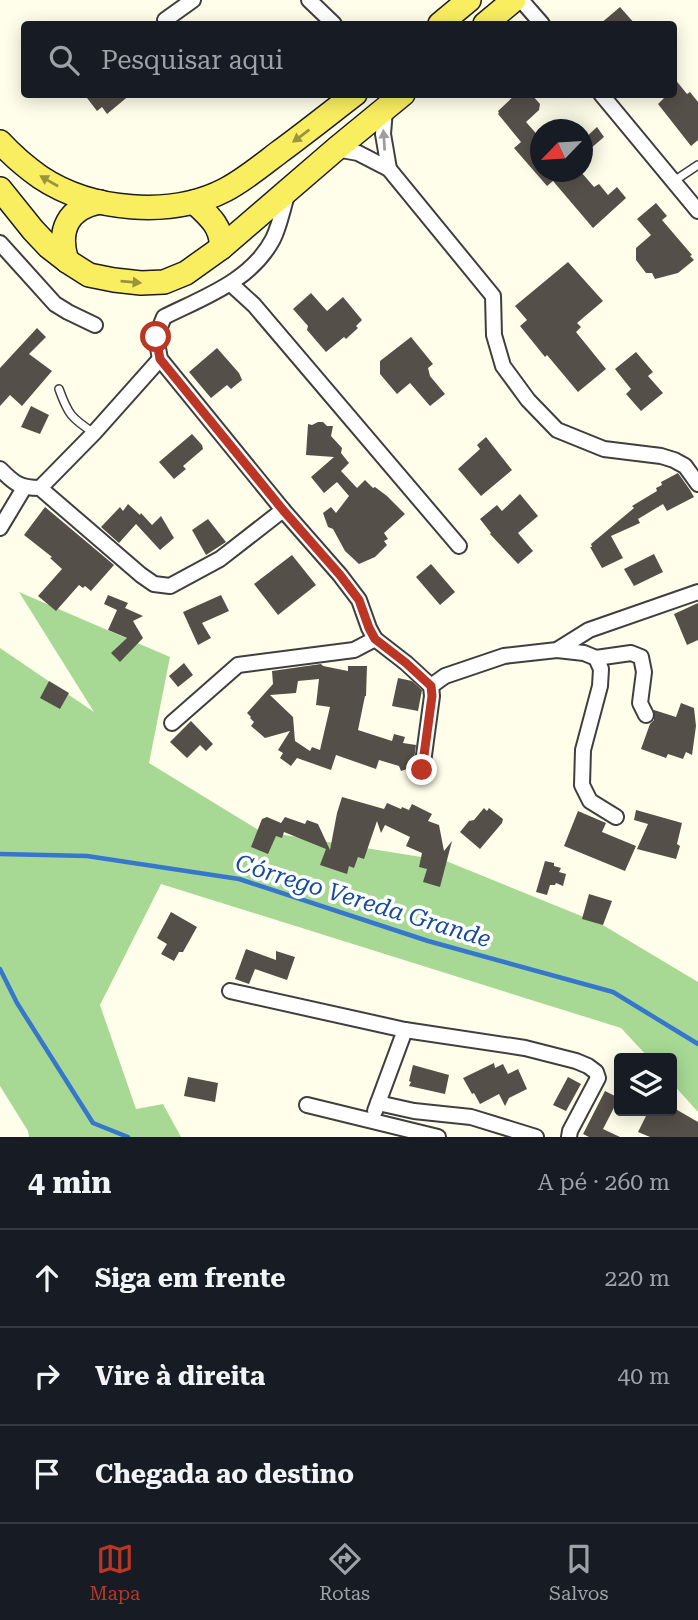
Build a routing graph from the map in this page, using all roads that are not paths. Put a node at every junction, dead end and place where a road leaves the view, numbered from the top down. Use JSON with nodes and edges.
{"nodes":[{"id":1,"x":193,"y":0,"type":"edge"},
{"id":2,"x":309,"y":0,"type":"edge"},
{"id":3,"x":468,"y":0,"type":"edge"},
{"id":4,"x":514,"y":0,"type":"edge"},
{"id":5,"x":522,"y":0,"type":"edge"},
{"id":6,"x":165,"y":20,"type":"dead end"},
{"id":7,"x":331,"y":21,"type":"edge"},
{"id":8,"x":444,"y":21,"type":"edge"},
{"id":9,"x":489,"y":21,"type":"edge"},
{"id":10,"x":540,"y":21,"type":"edge"},
{"id":11,"x":350,"y":98,"type":"edge"},
{"id":12,"x":398,"y":98,"type":"edge"},
{"id":13,"x":604,"y":98,"type":"edge"},
{"id":14,"x":385,"y":110,"type":"junction"},
{"id":15,"x":0,"y":142,"type":"edge"},
{"id":16,"x":336,"y":149,"type":"junction"},
{"id":17,"x":698,"y":165,"type":"edge"},
{"id":18,"x":389,"y":169,"type":"junction"},
{"id":19,"x":673,"y":181,"type":"junction"},
{"id":20,"x":0,"y":190,"type":"edge"},
{"id":21,"x":288,"y":191,"type":"junction"},
{"id":22,"x":100,"y":202,"type":"junction"},
{"id":23,"x":194,"y":202,"type":"junction"},
{"id":24,"x":698,"y":211,"type":"edge"},
{"id":25,"x":0,"y":243,"type":"edge"},
{"id":26,"x":221,"y":248,"type":"junction"},
{"id":27,"x":67,"y":261,"type":"junction"},
{"id":28,"x":231,"y":284,"type":"junction"},
{"id":29,"x":95,"y":325,"type":"dead end"},
{"id":30,"x":160,"y":359,"type":"junction"},
{"id":31,"x":59,"y":389,"type":"dead end"},
{"id":32,"x":94,"y":433,"type":"junction"},
{"id":33,"x":0,"y":469,"type":"edge"},
{"id":34,"x":698,"y":484,"type":"edge"},
{"id":35,"x":24,"y":488,"type":"junction"},
{"id":36,"x":40,"y":488,"type":"junction"},
{"id":37,"x":283,"y":510,"type":"junction"},
{"id":38,"x":0,"y":528,"type":"edge"},
{"id":39,"x":459,"y":546,"type":"dead end"},
{"id":40,"x":698,"y":592,"type":"edge"},
{"id":41,"x":375,"y":639,"type":"junction"},
{"id":42,"x":557,"y":650,"type":"junction"},
{"id":43,"x":596,"y":659,"type":"junction"},
{"id":44,"x":431,"y":686,"type":"junction"},
{"id":45,"x":646,"y":715,"type":"dead end"},
{"id":46,"x":172,"y":723,"type":"dead end"},
{"id":47,"x":422,"y":770,"type":"dead end"},
{"id":48,"x":616,"y":817,"type":"dead end"},
{"id":49,"x":230,"y":990,"type":"dead end"},
{"id":50,"x":405,"y":1030,"type":"junction"},
{"id":51,"x":378,"y":1103,"type":"junction"},
{"id":52,"x":307,"y":1105,"type":"dead end"},
{"id":53,"x":372,"y":1121,"type":"junction"},
{"id":54,"x":439,"y":1137,"type":"edge"},
{"id":55,"x":536,"y":1137,"type":"edge"},
{"id":56,"x":569,"y":1137,"type":"edge"}],
"edges":[{"from":1,"to":6,"type":"street"},
{"from":2,"to":7,"type":"street"},
{"from":3,"to":8,"type":"main road"},
{"from":4,"to":9,"type":"main road"},
{"from":5,"to":10,"type":"street"},
{"from":11,"to":23,"type":"main road","one_way":true},
{"from":12,"to":14,"type":"main road"},
{"from":13,"to":19,"type":"street"},
{"from":14,"to":16,"type":"main road"},
{"from":18,"to":14,"type":"street","one_way":true},
{"from":22,"to":15,"type":"main road","one_way":true},
{"from":16,"to":18,"type":"street"},
{"from":16,"to":21,"type":"main road"},
{"from":17,"to":19,"type":"lane"},
{"from":18,"to":34,"type":"street"},
{"from":19,"to":24,"type":"street"},
{"from":20,"to":27,"type":"main road"},
{"from":21,"to":26,"type":"main road"},
{"from":21,"to":28,"type":"street"},
{"from":22,"to":23,"type":"main road"},
{"from":22,"to":27,"type":"main road"},
{"from":23,"to":26,"type":"main road"},
{"from":25,"to":29,"type":"street"},
{"from":27,"to":26,"type":"main road","one_way":true},
{"from":28,"to":30,"type":"street"},
{"from":28,"to":39,"type":"street"},
{"from":30,"to":32,"type":"street"},
{"from":30,"to":37,"type":"street"},
{"from":31,"to":32,"type":"lane"},
{"from":32,"to":36,"type":"street"},
{"from":33,"to":35,"type":"street"},
{"from":35,"to":36,"type":"street"},
{"from":35,"to":38,"type":"street"},
{"from":36,"to":37,"type":"street"},
{"from":37,"to":41,"type":"street"},
{"from":40,"to":42,"type":"street"},
{"from":41,"to":44,"type":"street"},
{"from":41,"to":46,"type":"street"},
{"from":42,"to":43,"type":"street"},
{"from":42,"to":44,"type":"street"},
{"from":43,"to":45,"type":"street"},
{"from":43,"to":48,"type":"street"},
{"from":44,"to":47,"type":"street"},
{"from":49,"to":50,"type":"street"},
{"from":50,"to":51,"type":"street"},
{"from":50,"to":56,"type":"street"},
{"from":51,"to":53,"type":"street"},
{"from":51,"to":55,"type":"street"},
{"from":52,"to":53,"type":"street"},
{"from":53,"to":54,"type":"street"}]}
